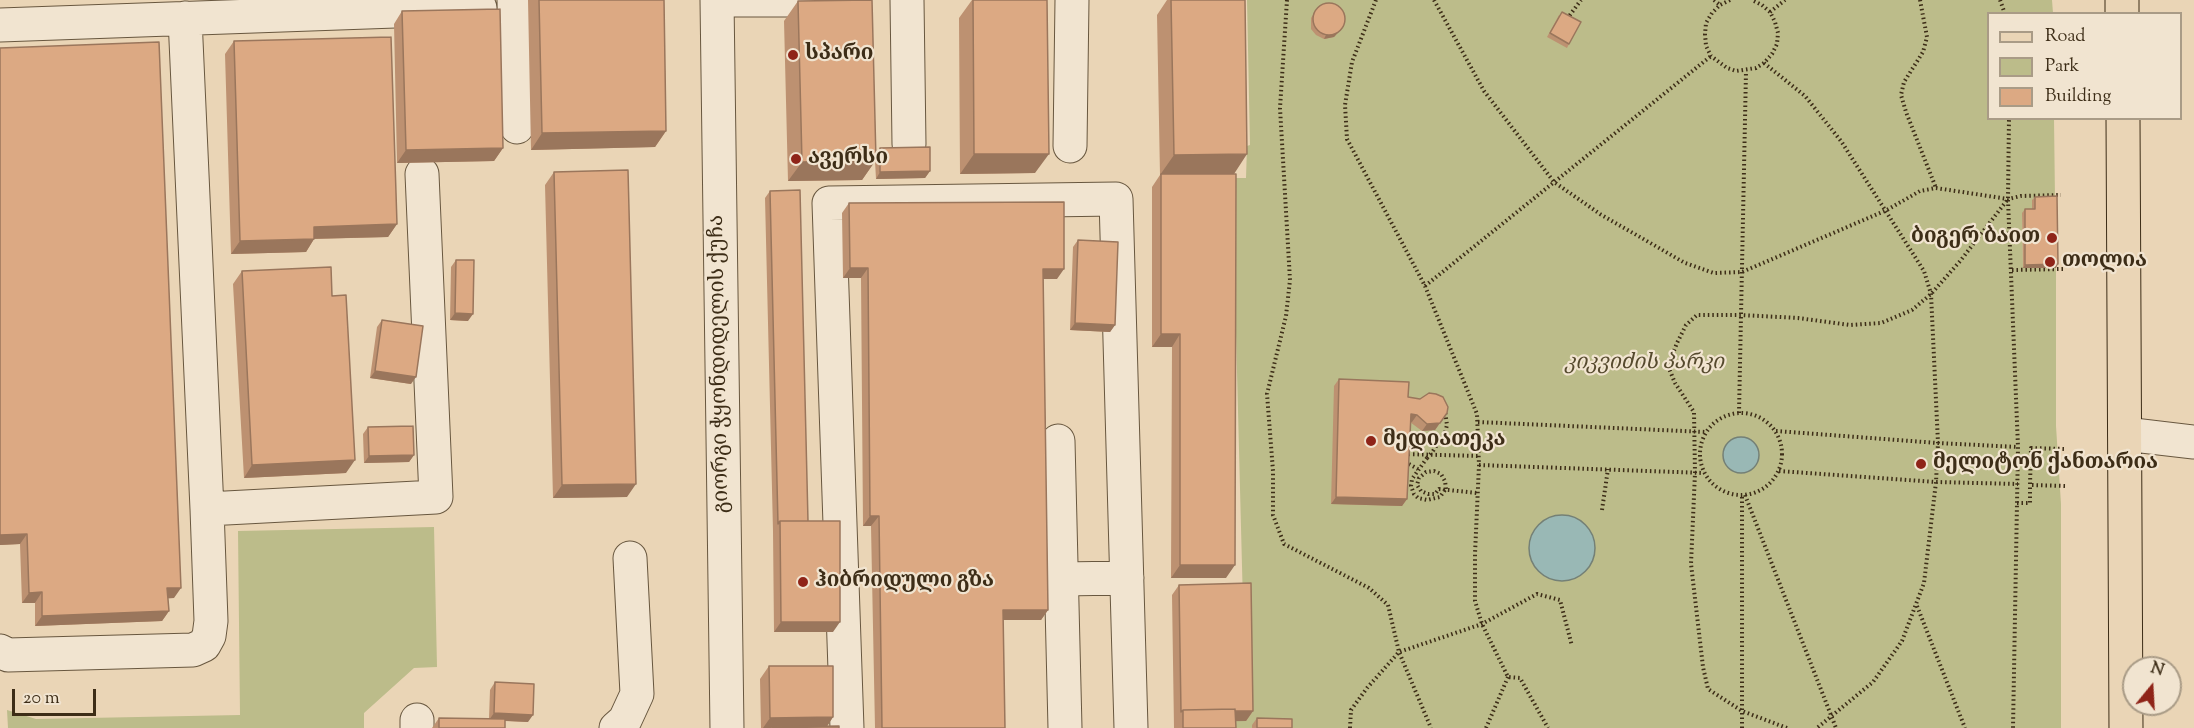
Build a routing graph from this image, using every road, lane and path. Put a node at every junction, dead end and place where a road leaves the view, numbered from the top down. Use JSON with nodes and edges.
{"nodes":[{"id":1,"x":514,"y":0,"type":"edge"},
{"id":2,"x":717,"y":0,"type":"edge"},
{"id":3,"x":818,"y":0,"type":"edge"},
{"id":4,"x":907,"y":0,"type":"edge"},
{"id":5,"x":1072,"y":0,"type":"edge"},
{"id":6,"x":1287,"y":0,"type":"edge"},
{"id":7,"x":1376,"y":0,"type":"edge"},
{"id":8,"x":1434,"y":0,"type":"edge"},
{"id":9,"x":1581,"y":0,"type":"edge"},
{"id":10,"x":1714,"y":0,"type":"edge"},
{"id":11,"x":1730,"y":0,"type":"edge"},
{"id":12,"x":1752,"y":0,"type":"edge"},
{"id":13,"x":1785,"y":0,"type":"edge"},
{"id":14,"x":1920,"y":0,"type":"edge"},
{"id":15,"x":1720,"y":5,"type":"junction"},
{"id":16,"x":480,"y":8,"type":"edge"},
{"id":17,"x":1770,"y":12,"type":"junction"},
{"id":18,"x":185,"y":18,"type":"junction"},
{"id":19,"x":1567,"y":19,"type":"edge"},
{"id":20,"x":0,"y":25,"type":"edge"},
{"id":21,"x":1711,"y":56,"type":"junction"},
{"id":22,"x":1764,"y":63,"type":"junction"},
{"id":23,"x":1746,"y":71,"type":"junction"},
{"id":24,"x":2009,"y":120,"type":"edge"},
{"id":25,"x":2123,"y":120,"type":"edge"},
{"id":26,"x":517,"y":127,"type":"dead end"},
{"id":27,"x":909,"y":144,"type":"dead end"},
{"id":28,"x":1070,"y":146,"type":"dead end"},
{"id":29,"x":422,"y":174,"type":"edge"},
{"id":30,"x":1554,"y":182,"type":"junction"},
{"id":31,"x":1936,"y":188,"type":"junction"},
{"id":32,"x":2061,"y":195,"type":"dead end"},
{"id":33,"x":2008,"y":199,"type":"junction"},
{"id":34,"x":1887,"y":210,"type":"junction"},
{"id":35,"x":2063,"y":269,"type":"dead end"},
{"id":36,"x":2012,"y":270,"type":"junction"},
{"id":37,"x":1742,"y":272,"type":"junction"},
{"id":38,"x":1425,"y":286,"type":"junction"},
{"id":39,"x":1931,"y":294,"type":"junction"},
{"id":40,"x":1741,"y":315,"type":"junction"},
{"id":41,"x":1444,"y":406,"type":"edge"},
{"id":42,"x":1739,"y":413,"type":"junction"},
{"id":43,"x":1478,"y":422,"type":"junction"},
{"id":44,"x":1776,"y":431,"type":"junction"},
{"id":45,"x":1694,"y":432,"type":"junction"},
{"id":46,"x":1706,"y":432,"type":"junction"},
{"id":47,"x":2125,"y":434,"type":"junction"},
{"id":48,"x":1058,"y":441,"type":"dead end"},
{"id":49,"x":2194,"y":442,"type":"edge"},
{"id":50,"x":1938,"y":443,"type":"junction"},
{"id":51,"x":2018,"y":447,"type":"junction"},
{"id":52,"x":2066,"y":449,"type":"dead end"},
{"id":53,"x":1404,"y":454,"type":"edge"},
{"id":54,"x":1478,"y":456,"type":"junction"},
{"id":55,"x":1404,"y":462,"type":"edge"},
{"id":56,"x":1479,"y":465,"type":"junction"},
{"id":57,"x":2018,"y":465,"type":"junction"},
{"id":58,"x":2031,"y":466,"type":"junction"},
{"id":59,"x":1418,"y":469,"type":"junction"},
{"id":60,"x":1608,"y":469,"type":"junction"},
{"id":61,"x":1779,"y":471,"type":"junction"},
{"id":62,"x":1695,"y":473,"type":"junction"},
{"id":63,"x":1704,"y":473,"type":"junction"},
{"id":64,"x":1936,"y":482,"type":"junction"},
{"id":65,"x":2018,"y":484,"type":"junction"},
{"id":66,"x":2030,"y":485,"type":"junction"},
{"id":67,"x":2065,"y":486,"type":"dead end"},
{"id":68,"x":1477,"y":493,"type":"junction"},
{"id":69,"x":1744,"y":496,"type":"junction"},
{"id":70,"x":2018,"y":503,"type":"junction"},
{"id":71,"x":207,"y":509,"type":"junction"},
{"id":72,"x":1602,"y":510,"type":"dead end"},
{"id":73,"x":630,"y":558,"type":"dead end"},
{"id":74,"x":1126,"y":578,"type":"junction"},
{"id":75,"x":1061,"y":579,"type":"junction"},
{"id":76,"x":1916,"y":605,"type":"junction"},
{"id":77,"x":1482,"y":624,"type":"junction"},
{"id":78,"x":1572,"y":646,"type":"dead end"},
{"id":79,"x":0,"y":651,"type":"edge"},
{"id":80,"x":1399,"y":652,"type":"junction"},
{"id":81,"x":1508,"y":677,"type":"junction"},
{"id":82,"x":1742,"y":711,"type":"junction"},
{"id":83,"x":1832,"y":716,"type":"junction"},
{"id":84,"x":616,"y":728,"type":"edge"},
{"id":85,"x":727,"y":728,"type":"edge"},
{"id":86,"x":847,"y":728,"type":"edge"},
{"id":87,"x":1065,"y":728,"type":"edge"},
{"id":88,"x":1131,"y":728,"type":"edge"},
{"id":89,"x":1350,"y":728,"type":"edge"},
{"id":90,"x":1431,"y":728,"type":"edge"},
{"id":91,"x":1486,"y":728,"type":"edge"},
{"id":92,"x":1548,"y":728,"type":"edge"},
{"id":93,"x":1742,"y":728,"type":"edge"},
{"id":94,"x":1787,"y":728,"type":"edge"},
{"id":95,"x":1817,"y":728,"type":"edge"},
{"id":96,"x":1836,"y":728,"type":"edge"},
{"id":97,"x":1965,"y":728,"type":"edge"},
{"id":98,"x":2013,"y":728,"type":"edge"},
{"id":99,"x":2126,"y":728,"type":"edge"}],
"edges":[{"from":1,"to":26,"type":"street"},
{"from":2,"to":3,"type":"street"},
{"from":2,"to":85,"type":"street","name":"გიორგი ჭყონდიდელის ქუჩა"},
{"from":4,"to":27,"type":"street"},
{"from":5,"to":28,"type":"street"},
{"from":6,"to":80,"type":"path"},
{"from":7,"to":38,"type":"path"},
{"from":8,"to":30,"type":"path"},
{"from":9,"to":19,"type":"path"},
{"from":10,"to":15,"type":"path"},
{"from":11,"to":15,"type":"path"},
{"from":12,"to":17,"type":"path"},
{"from":13,"to":17,"type":"path"},
{"from":14,"to":31,"type":"path"},
{"from":15,"to":21,"type":"path"},
{"from":16,"to":18,"type":"street"},
{"from":17,"to":22,"type":"path"},
{"from":18,"to":20,"type":"street"},
{"from":18,"to":71,"type":"street"},
{"from":21,"to":23,"type":"path"},
{"from":21,"to":30,"type":"path"},
{"from":22,"to":23,"type":"path"},
{"from":22,"to":34,"type":"path"},
{"from":23,"to":37,"type":"path"},
{"from":24,"to":33,"type":"path"},
{"from":25,"to":47,"type":"main road"},
{"from":29,"to":71,"type":"street"},
{"from":30,"to":37,"type":"path"},
{"from":30,"to":38,"type":"path"},
{"from":31,"to":33,"type":"path"},
{"from":31,"to":34,"type":"path"},
{"from":32,"to":33,"type":"path"},
{"from":33,"to":36,"type":"path"},
{"from":33,"to":39,"type":"path"},
{"from":34,"to":37,"type":"path"},
{"from":34,"to":39,"type":"path"},
{"from":35,"to":36,"type":"path"},
{"from":36,"to":51,"type":"path"},
{"from":37,"to":40,"type":"path"},
{"from":38,"to":43,"type":"path"},
{"from":39,"to":40,"type":"path"},
{"from":39,"to":50,"type":"path"},
{"from":40,"to":42,"type":"path"},
{"from":40,"to":45,"type":"path"},
{"from":41,"to":59,"type":"path","bridge":true},
{"from":42,"to":44,"type":"path"},
{"from":42,"to":46,"type":"path"},
{"from":43,"to":45,"type":"path"},
{"from":43,"to":54,"type":"path"},
{"from":44,"to":50,"type":"path"},
{"from":44,"to":61,"type":"path"},
{"from":45,"to":46,"type":"path"},
{"from":45,"to":62,"type":"path"},
{"from":46,"to":63,"type":"path"},
{"from":47,"to":49,"type":"street"},
{"from":47,"to":99,"type":"main road"},
{"from":48,"to":75,"type":"street"},
{"from":50,"to":51,"type":"path"},
{"from":50,"to":64,"type":"path"},
{"from":51,"to":57,"type":"path"},
{"from":52,"to":58,"type":"path"},
{"from":53,"to":54,"type":"path"},
{"from":54,"to":56,"type":"path"},
{"from":55,"to":59,"type":"path"},
{"from":56,"to":60,"type":"path"},
{"from":56,"to":68,"type":"path"},
{"from":57,"to":58,"type":"path"},
{"from":57,"to":65,"type":"path"},
{"from":58,"to":66,"type":"path"},
{"from":59,"to":68,"type":"path"},
{"from":60,"to":62,"type":"path"},
{"from":60,"to":72,"type":"path"},
{"from":61,"to":64,"type":"path"},
{"from":61,"to":69,"type":"path"},
{"from":62,"to":63,"type":"path"},
{"from":62,"to":82,"type":"path"},
{"from":63,"to":69,"type":"path"},
{"from":64,"to":65,"type":"path"},
{"from":64,"to":76,"type":"path"},
{"from":65,"to":70,"type":"path"},
{"from":66,"to":67,"type":"path"},
{"from":66,"to":70,"type":"path"},
{"from":68,"to":77,"type":"path"},
{"from":69,"to":82,"type":"path"},
{"from":69,"to":83,"type":"path"},
{"from":70,"to":98,"type":"path"},
{"from":71,"to":79,"type":"street"},
{"from":73,"to":84,"type":"street"},
{"from":74,"to":75,"type":"street"},
{"from":74,"to":86,"type":"street"},
{"from":74,"to":88,"type":"street"},
{"from":75,"to":87,"type":"street"},
{"from":76,"to":83,"type":"path"},
{"from":76,"to":97,"type":"path"},
{"from":77,"to":78,"type":"path"},
{"from":77,"to":80,"type":"path"},
{"from":77,"to":81,"type":"path"},
{"from":80,"to":89,"type":"path"},
{"from":80,"to":90,"type":"path"},
{"from":81,"to":91,"type":"path"},
{"from":81,"to":92,"type":"path"},
{"from":82,"to":93,"type":"path"},
{"from":82,"to":94,"type":"path"},
{"from":83,"to":95,"type":"path"},
{"from":83,"to":96,"type":"path"}]}
